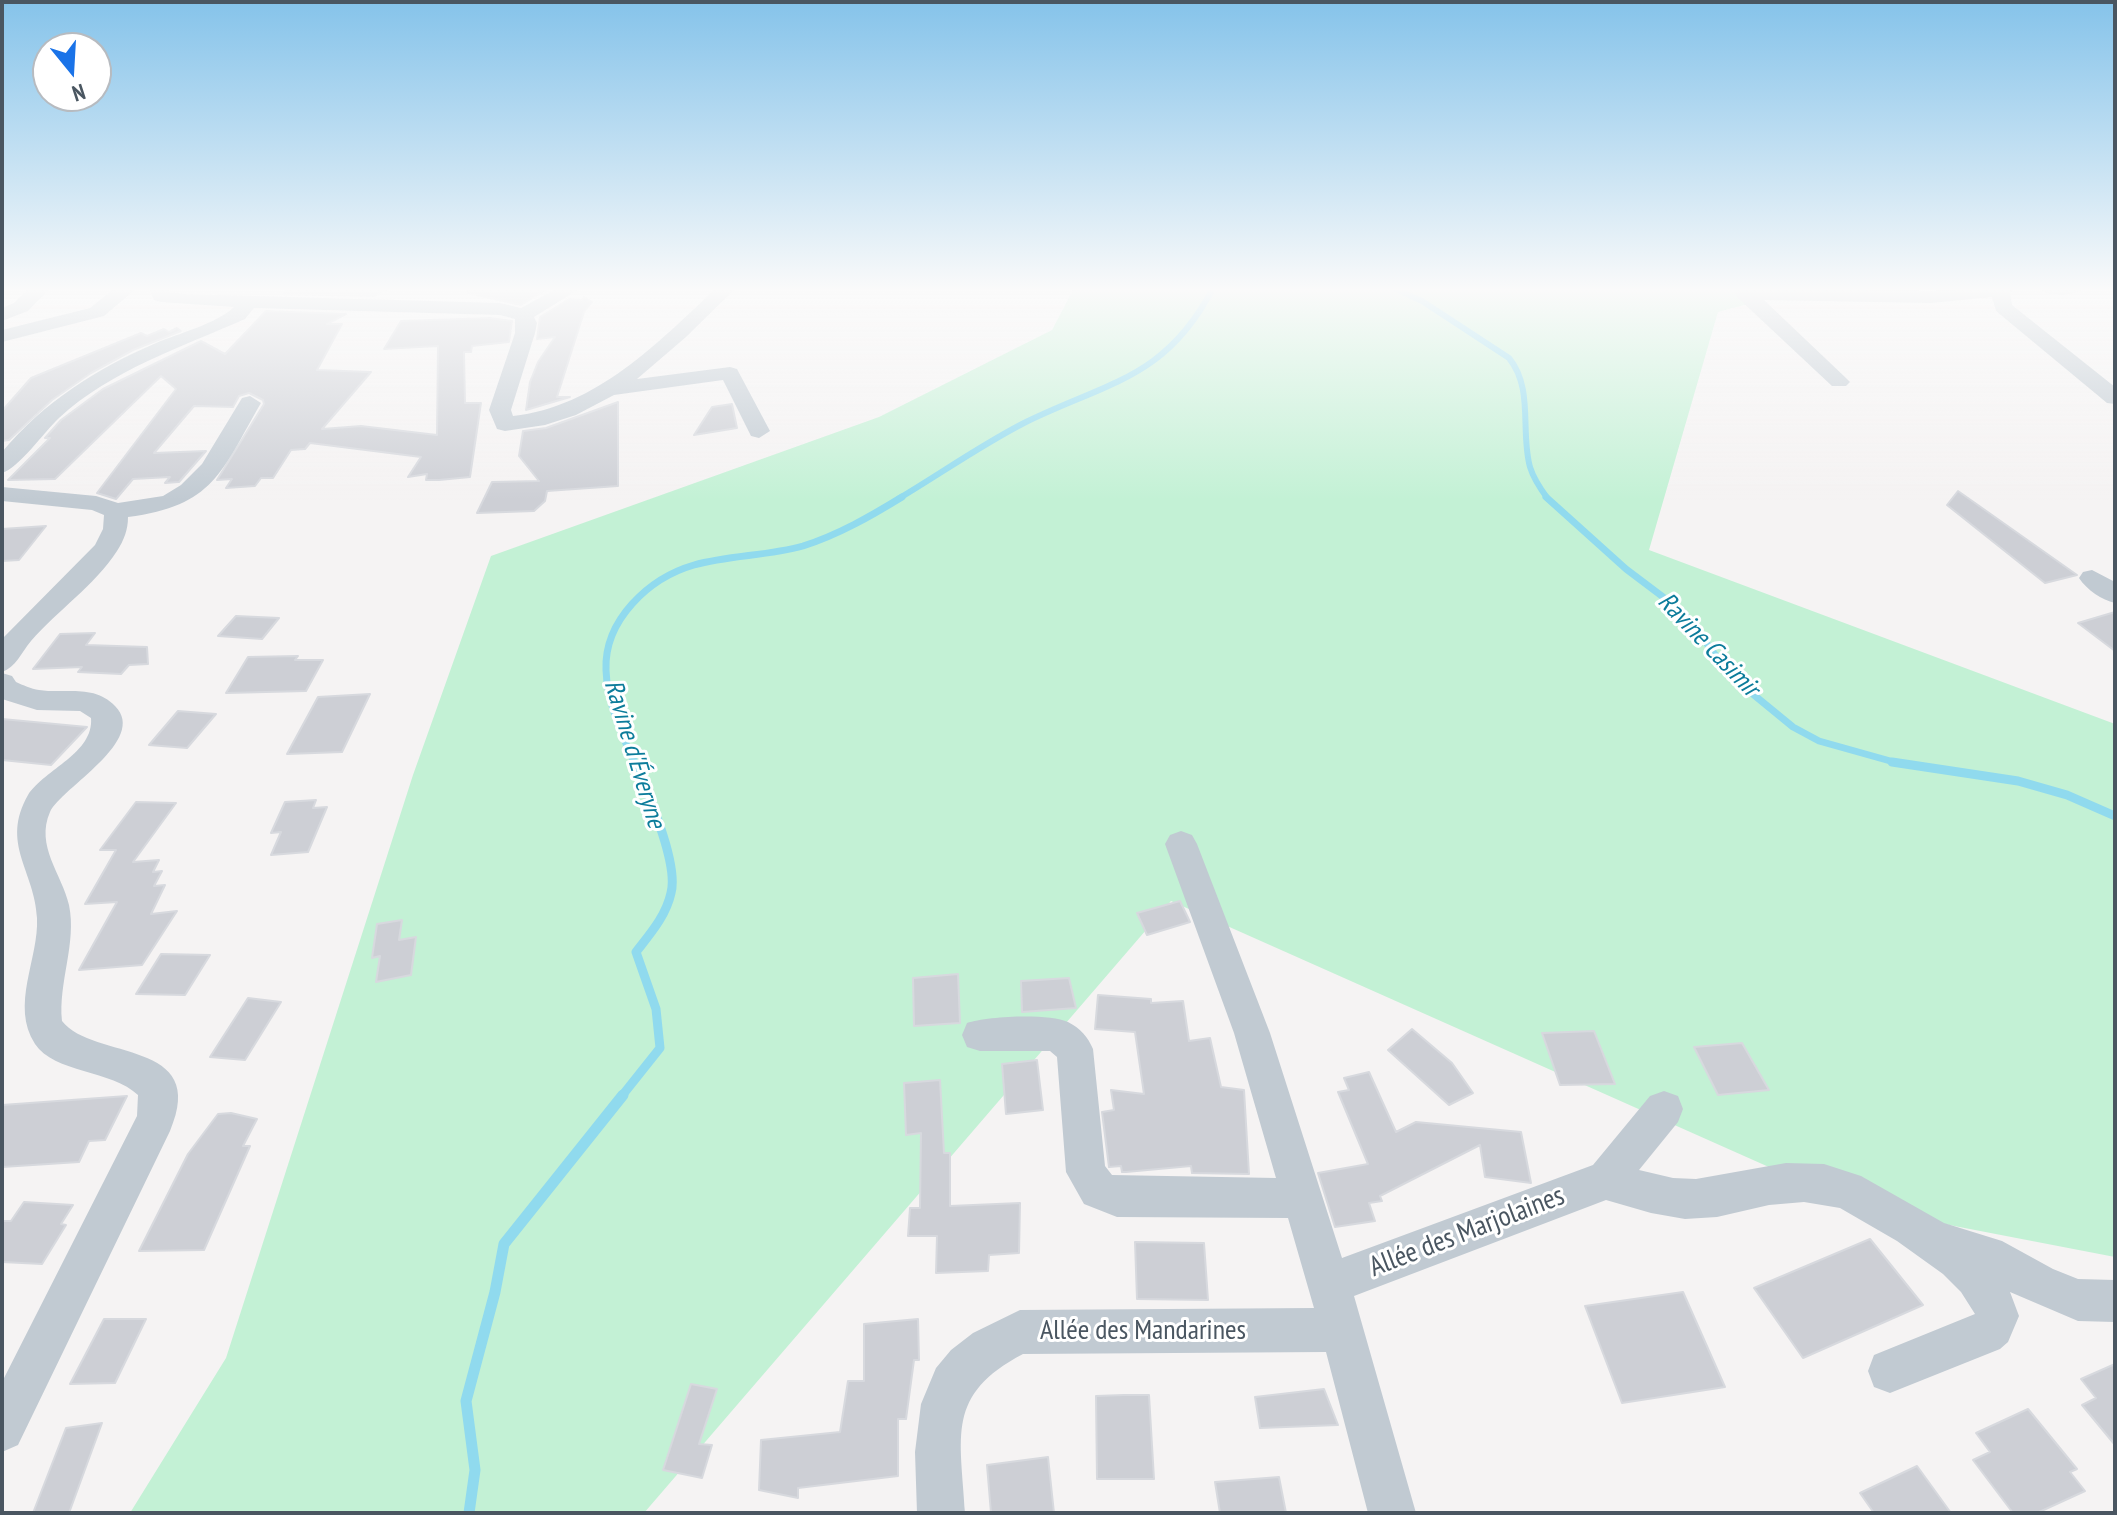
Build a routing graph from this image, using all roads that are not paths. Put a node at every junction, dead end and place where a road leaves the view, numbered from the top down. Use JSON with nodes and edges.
{"nodes":[{"id":1,"x":135,"y":359,"type":"edge"},
{"id":2,"x":517,"y":359,"type":"edge"},
{"id":3,"x":645,"y":359,"type":"edge"},
{"id":4,"x":1814,"y":359,"type":"edge"},
{"id":5,"x":2067,"y":359,"type":"edge"},
{"id":6,"x":1839,"y":382,"type":"dead end"},
{"id":7,"x":607,"y":389,"type":"junction"},
{"id":8,"x":2115,"y":398,"type":"edge"},
{"id":9,"x":250,"y":403,"type":"dead end"},
{"id":10,"x":759,"y":431,"type":"dead end"},
{"id":11,"x":2,"y":466,"type":"edge"},
{"id":12,"x":2,"y":494,"type":"edge"},
{"id":13,"x":116,"y":511,"type":"junction"},
{"id":14,"x":2092,"y":578,"type":"dead end"},
{"id":15,"x":2115,"y":595,"type":"edge"},
{"id":16,"x":3,"y":681,"type":"edge"},
{"id":17,"x":1181,"y":844,"type":"dead end"},
{"id":18,"x":980,"y":1035,"type":"dead end"},
{"id":19,"x":1664,"y":1109,"type":"dead end"},
{"id":20,"x":1606,"y":1180,"type":"junction"},
{"id":21,"x":1302,"y":1198,"type":"junction"},
{"id":22,"x":1942,"y":1244,"type":"junction"},
{"id":23,"x":1329,"y":1284,"type":"junction"},
{"id":24,"x":2115,"y":1301,"type":"edge"},
{"id":25,"x":1342,"y":1330,"type":"junction"},
{"id":26,"x":1890,"y":1371,"type":"dead end"},
{"id":27,"x":2,"y":1429,"type":"edge"},
{"id":28,"x":941,"y":1513,"type":"edge"},
{"id":29,"x":1392,"y":1513,"type":"edge"}],
"edges":[{"from":1,"to":11,"type":"street"},
{"from":2,"to":7,"type":"street"},
{"from":3,"to":7,"type":"street"},
{"from":4,"to":6,"type":"street"},
{"from":5,"to":8,"type":"street"},
{"from":7,"to":10,"type":"street"},
{"from":9,"to":13,"type":"street"},
{"from":12,"to":13,"type":"street"},
{"from":13,"to":16,"type":"street"},
{"from":14,"to":15,"type":"street"},
{"from":16,"to":27,"type":"street"},
{"from":17,"to":21,"type":"street"},
{"from":18,"to":21,"type":"street"},
{"from":19,"to":20,"type":"street"},
{"from":20,"to":22,"type":"street"},
{"from":20,"to":23,"type":"street","name":"Allée des Marjolaines"},
{"from":21,"to":23,"type":"street"},
{"from":22,"to":24,"type":"street"},
{"from":22,"to":26,"type":"street"},
{"from":23,"to":25,"type":"street"},
{"from":25,"to":28,"type":"street","name":"Allée des Mandarines"},
{"from":25,"to":29,"type":"street"}]}
